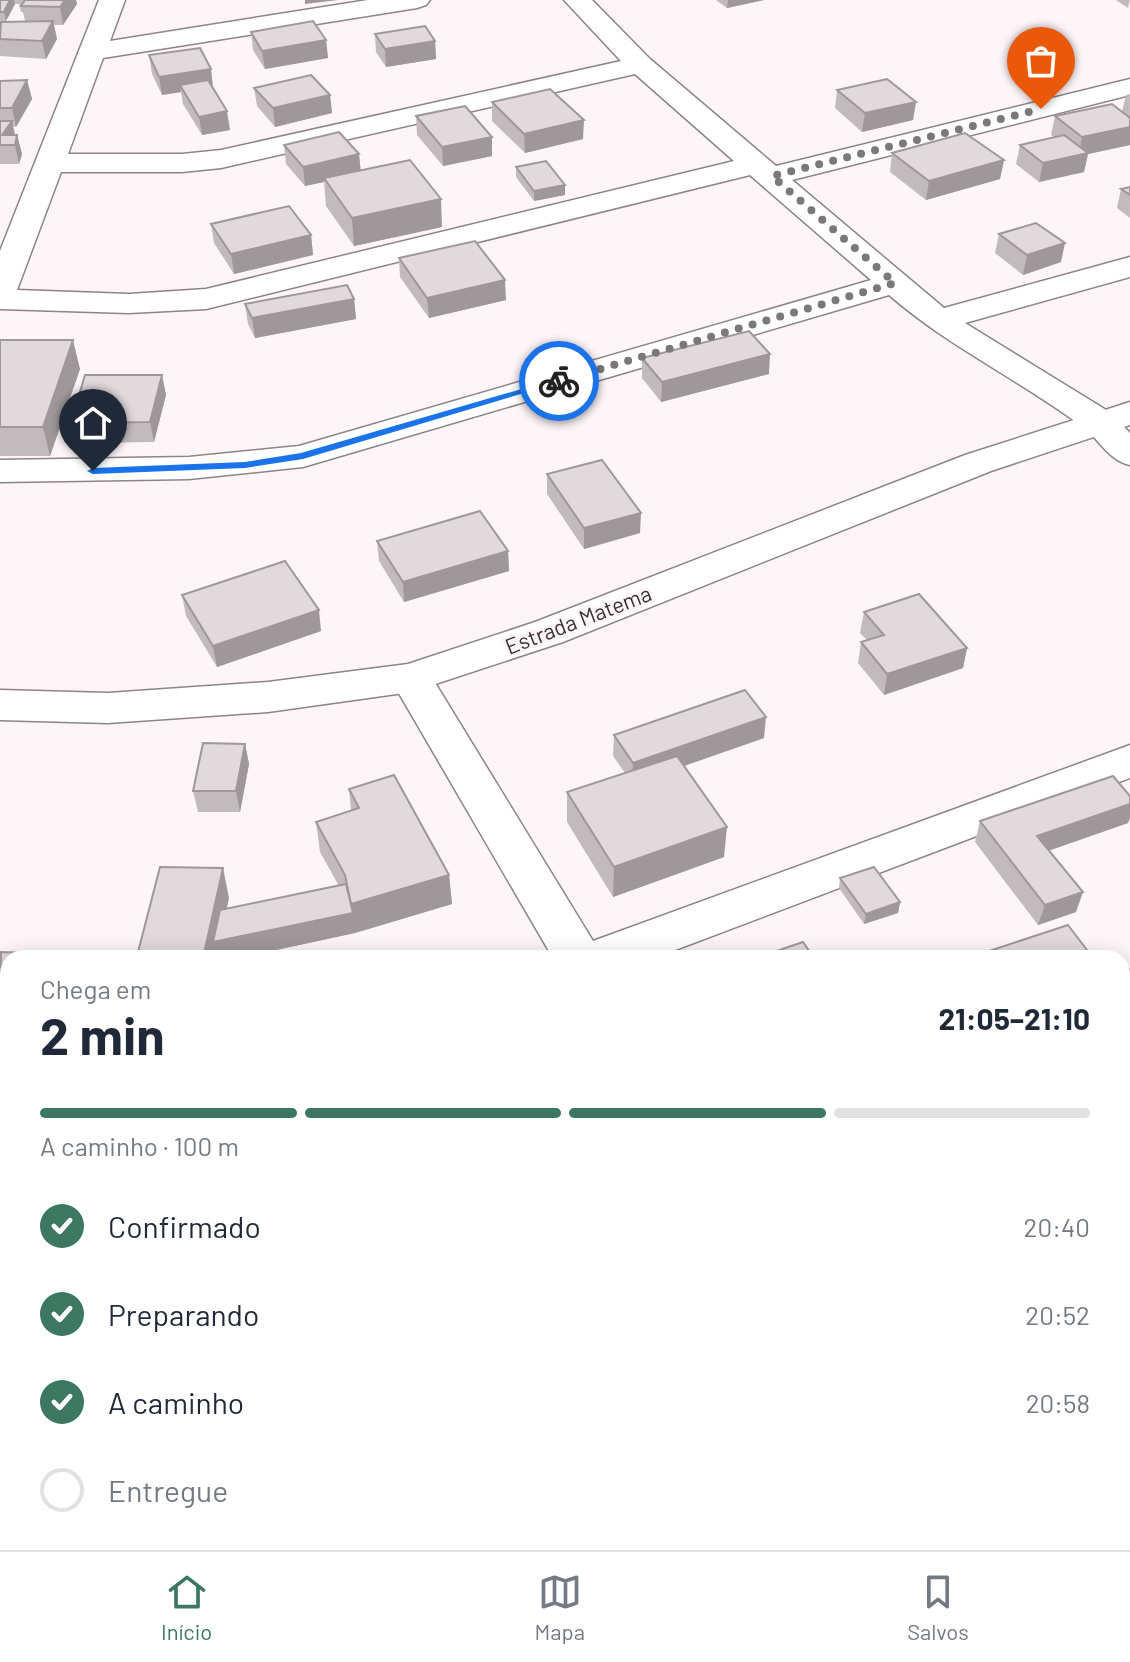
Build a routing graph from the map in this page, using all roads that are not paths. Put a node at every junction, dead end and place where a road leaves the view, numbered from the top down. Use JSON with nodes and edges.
{"nodes":[{"id":1,"x":112,"y":0,"type":"edge"},
{"id":2,"x":417,"y":0,"type":"edge"},
{"id":3,"x":577,"y":0,"type":"edge"},
{"id":4,"x":92,"y":52,"type":"junction"},
{"id":5,"x":640,"y":65,"type":"junction"},
{"id":6,"x":1130,"y":87,"type":"edge"},
{"id":7,"x":50,"y":163,"type":"junction"},
{"id":8,"x":765,"y":170,"type":"junction"},
{"id":9,"x":1130,"y":267,"type":"edge"},
{"id":10,"x":2,"y":282,"type":"edge"},
{"id":11,"x":895,"y":283,"type":"junction"},
{"id":12,"x":938,"y":320,"type":"junction"},
{"id":13,"x":1114,"y":417,"type":"edge"},
{"id":14,"x":1130,"y":454,"type":"edge"},
{"id":15,"x":0,"y":471,"type":"edge"},
{"id":16,"x":411,"y":678,"type":"junction"},
{"id":17,"x":0,"y":705,"type":"edge"},
{"id":18,"x":1130,"y":761,"type":"edge"},
{"id":19,"x":573,"y":950,"type":"edge"},
{"id":20,"x":622,"y":950,"type":"edge"}],
"edges":[{"from":1,"to":4,"type":"street"},
{"from":2,"to":4,"type":"street"},
{"from":3,"to":5,"type":"street"},
{"from":4,"to":7,"type":"street"},
{"from":5,"to":7,"type":"street"},
{"from":5,"to":8,"type":"street"},
{"from":6,"to":8,"type":"street"},
{"from":7,"to":10,"type":"street"},
{"from":8,"to":10,"type":"street"},
{"from":8,"to":11,"type":"street"},
{"from":9,"to":12,"type":"street"},
{"from":11,"to":12,"type":"street"},
{"from":11,"to":15,"type":"street"},
{"from":12,"to":13,"type":"street"},
{"from":13,"to":14,"type":"street"},
{"from":13,"to":16,"type":"street","name":"Estrada Matema"},
{"from":16,"to":17,"type":"street","name":"Estrada Matema"},
{"from":16,"to":19,"type":"street"},
{"from":18,"to":20,"type":"street"}]}
